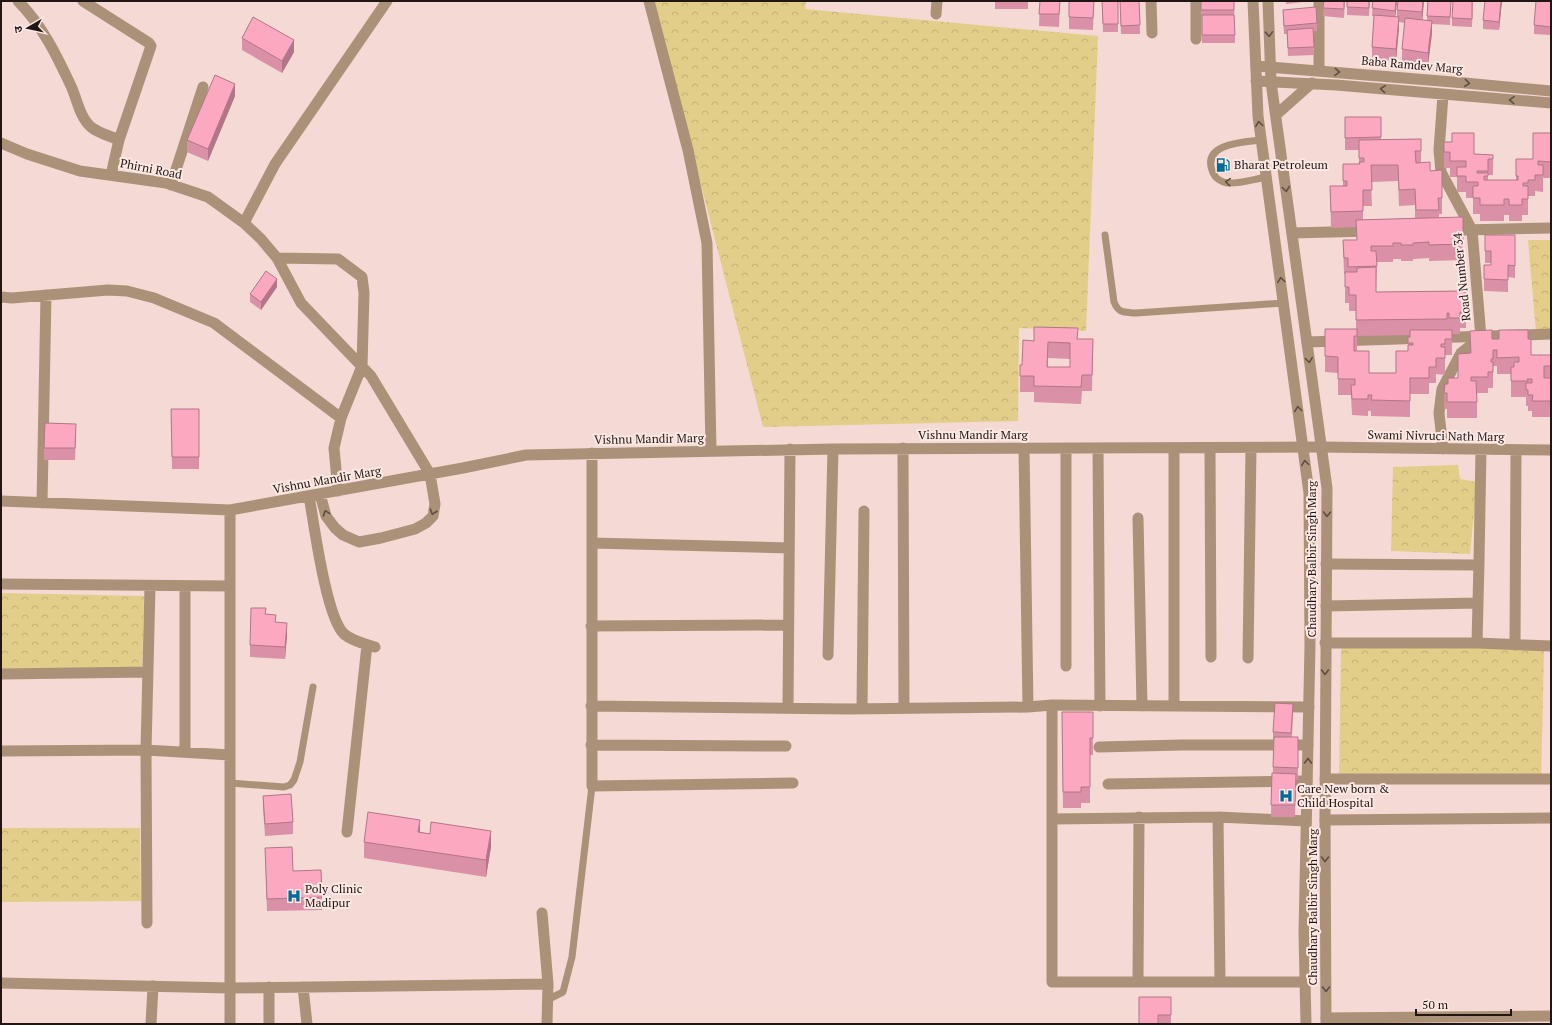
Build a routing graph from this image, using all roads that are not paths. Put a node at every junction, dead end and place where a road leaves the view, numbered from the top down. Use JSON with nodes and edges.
{"nodes":[{"id":1,"x":18,"y":1,"type":"edge"},
{"id":2,"x":83,"y":1,"type":"edge"},
{"id":3,"x":387,"y":1,"type":"edge"},
{"id":4,"x":649,"y":1,"type":"edge"},
{"id":5,"x":937,"y":1,"type":"edge"},
{"id":6,"x":1151,"y":1,"type":"edge"},
{"id":7,"x":1196,"y":1,"type":"edge"},
{"id":8,"x":1253,"y":1,"type":"edge"},
{"id":9,"x":1268,"y":1,"type":"edge"},
{"id":10,"x":1319,"y":1,"type":"edge"},
{"id":11,"x":936,"y":14,"type":"dead end"},
{"id":12,"x":1152,"y":33,"type":"dead end"},
{"id":13,"x":1196,"y":39,"type":"dead end"},
{"id":14,"x":1256,"y":66,"type":"junction"},
{"id":15,"x":1271,"y":67,"type":"junction"},
{"id":16,"x":1320,"y":71,"type":"junction"},
{"id":17,"x":1256,"y":82,"type":"junction"},
{"id":18,"x":1271,"y":82,"type":"junction"},
{"id":19,"x":1312,"y":83,"type":"junction"},
{"id":20,"x":203,"y":87,"type":"dead end"},
{"id":21,"x":1551,"y":91,"type":"edge"},
{"id":22,"x":1443,"y":95,"type":"junction"},
{"id":23,"x":1551,"y":103,"type":"edge"},
{"id":24,"x":1276,"y":114,"type":"junction"},
{"id":25,"x":119,"y":140,"type":"junction"},
{"id":26,"x":1262,"y":140,"type":"junction"},
{"id":27,"x":1,"y":143,"type":"edge"},
{"id":28,"x":111,"y":175,"type":"junction"},
{"id":29,"x":1267,"y":177,"type":"junction"},
{"id":30,"x":171,"y":185,"type":"junction"},
{"id":31,"x":244,"y":223,"type":"junction"},
{"id":32,"x":1551,"y":228,"type":"edge"},
{"id":33,"x":1456,"y":230,"type":"edge"},
{"id":34,"x":1472,"y":230,"type":"junction"},
{"id":35,"x":1386,"y":231,"type":"edge"},
{"id":36,"x":1292,"y":233,"type":"junction"},
{"id":37,"x":1105,"y":235,"type":"dead end"},
{"id":38,"x":277,"y":258,"type":"junction"},
{"id":39,"x":46,"y":295,"type":"junction"},
{"id":40,"x":1,"y":298,"type":"edge"},
{"id":41,"x":1284,"y":303,"type":"junction"},
{"id":42,"x":1551,"y":334,"type":"edge"},
{"id":43,"x":1481,"y":336,"type":"junction"},
{"id":44,"x":1307,"y":342,"type":"junction"},
{"id":45,"x":362,"y":366,"type":"junction"},
{"id":46,"x":341,"y":418,"type":"junction"},
{"id":47,"x":1321,"y":447,"type":"junction"},
{"id":48,"x":903,"y":448,"type":"junction"},
{"id":49,"x":1024,"y":448,"type":"junction"},
{"id":50,"x":1066,"y":448,"type":"junction"},
{"id":51,"x":1098,"y":448,"type":"junction"},
{"id":52,"x":1174,"y":448,"type":"junction"},
{"id":53,"x":1210,"y":448,"type":"junction"},
{"id":54,"x":1251,"y":448,"type":"junction"},
{"id":55,"x":1303,"y":448,"type":"junction"},
{"id":56,"x":790,"y":449,"type":"junction"},
{"id":57,"x":833,"y":449,"type":"junction"},
{"id":58,"x":1443,"y":449,"type":"junction"},
{"id":59,"x":1481,"y":449,"type":"junction"},
{"id":60,"x":1516,"y":450,"type":"junction"},
{"id":61,"x":1551,"y":450,"type":"edge"},
{"id":62,"x":711,"y":451,"type":"junction"},
{"id":63,"x":592,"y":453,"type":"junction"},
{"id":64,"x":430,"y":474,"type":"junction"},
{"id":65,"x":338,"y":491,"type":"junction"},
{"id":66,"x":320,"y":494,"type":"junction"},
{"id":67,"x":309,"y":496,"type":"junction"},
{"id":68,"x":1,"y":501,"type":"edge"},
{"id":69,"x":42,"y":503,"type":"junction"},
{"id":70,"x":230,"y":510,"type":"junction"},
{"id":71,"x":864,"y":511,"type":"dead end"},
{"id":72,"x":1138,"y":518,"type":"dead end"},
{"id":73,"x":592,"y":543,"type":"junction"},
{"id":74,"x":789,"y":548,"type":"junction"},
{"id":75,"x":1479,"y":562,"type":"junction"},
{"id":76,"x":1326,"y":564,"type":"junction"},
{"id":77,"x":1,"y":584,"type":"edge"},
{"id":78,"x":150,"y":586,"type":"junction"},
{"id":79,"x":185,"y":586,"type":"junction"},
{"id":80,"x":230,"y":586,"type":"junction"},
{"id":81,"x":1478,"y":603,"type":"junction"},
{"id":82,"x":1326,"y":606,"type":"junction"},
{"id":83,"x":788,"y":625,"type":"junction"},
{"id":84,"x":592,"y":626,"type":"junction"},
{"id":85,"x":1325,"y":643,"type":"junction"},
{"id":86,"x":1477,"y":643,"type":"junction"},
{"id":87,"x":1515,"y":645,"type":"junction"},
{"id":88,"x":1551,"y":646,"type":"edge"},
{"id":89,"x":828,"y":655,"type":"dead end"},
{"id":90,"x":1211,"y":657,"type":"dead end"},
{"id":91,"x":1248,"y":658,"type":"dead end"},
{"id":92,"x":1066,"y":666,"type":"dead end"},
{"id":93,"x":148,"y":672,"type":"junction"},
{"id":94,"x":1,"y":674,"type":"edge"},
{"id":95,"x":313,"y":687,"type":"dead end"},
{"id":96,"x":1052,"y":705,"type":"junction"},
{"id":97,"x":591,"y":706,"type":"junction"},
{"id":98,"x":1100,"y":706,"type":"junction"},
{"id":99,"x":1142,"y":706,"type":"junction"},
{"id":100,"x":1174,"y":706,"type":"junction"},
{"id":101,"x":1028,"y":707,"type":"junction"},
{"id":102,"x":1309,"y":707,"type":"junction"},
{"id":103,"x":788,"y":708,"type":"junction"},
{"id":104,"x":904,"y":708,"type":"junction"},
{"id":105,"x":862,"y":709,"type":"junction"},
{"id":106,"x":591,"y":745,"type":"junction"},
{"id":107,"x":1308,"y":745,"type":"junction"},
{"id":108,"x":786,"y":746,"type":"dead end"},
{"id":109,"x":1099,"y":747,"type":"dead end"},
{"id":110,"x":146,"y":750,"type":"junction"},
{"id":111,"x":1,"y":751,"type":"edge"},
{"id":112,"x":185,"y":752,"type":"junction"},
{"id":113,"x":230,"y":755,"type":"junction"},
{"id":114,"x":1325,"y":779,"type":"junction"},
{"id":115,"x":1551,"y":779,"type":"edge"},
{"id":116,"x":1307,"y":781,"type":"junction"},
{"id":117,"x":230,"y":782,"type":"junction"},
{"id":118,"x":793,"y":783,"type":"dead end"},
{"id":119,"x":1108,"y":784,"type":"dead end"},
{"id":120,"x":592,"y":786,"type":"junction"},
{"id":121,"x":1139,"y":817,"type":"junction"},
{"id":122,"x":1218,"y":817,"type":"junction"},
{"id":123,"x":1551,"y":818,"type":"edge"},
{"id":124,"x":1052,"y":819,"type":"junction"},
{"id":125,"x":1325,"y":820,"type":"junction"},
{"id":126,"x":1306,"y":821,"type":"junction"},
{"id":127,"x":347,"y":832,"type":"dead end"},
{"id":128,"x":542,"y":913,"type":"dead end"},
{"id":129,"x":147,"y":923,"type":"dead end"},
{"id":130,"x":1138,"y":982,"type":"junction"},
{"id":131,"x":1220,"y":982,"type":"junction"},
{"id":132,"x":1305,"y":982,"type":"junction"},
{"id":133,"x":1,"y":983,"type":"edge"},
{"id":134,"x":548,"y":984,"type":"junction"},
{"id":135,"x":152,"y":986,"type":"junction"},
{"id":136,"x":269,"y":987,"type":"junction"},
{"id":137,"x":303,"y":987,"type":"junction"},
{"id":138,"x":230,"y":988,"type":"junction"},
{"id":139,"x":547,"y":1000,"type":"junction"},
{"id":140,"x":1551,"y":1016,"type":"edge"},
{"id":141,"x":1326,"y":1021,"type":"edge"},
{"id":142,"x":1418,"y":1021,"type":"edge"},
{"id":143,"x":152,"y":1024,"type":"edge"},
{"id":144,"x":230,"y":1024,"type":"edge"},
{"id":145,"x":269,"y":1024,"type":"edge"},
{"id":146,"x":307,"y":1024,"type":"edge"},
{"id":147,"x":547,"y":1024,"type":"edge"},
{"id":148,"x":1306,"y":1024,"type":"edge"}],
"edges":[{"from":1,"to":25,"type":"street"},
{"from":2,"to":25,"type":"street"},
{"from":3,"to":31,"type":"street"},
{"from":4,"to":62,"type":"street"},
{"from":5,"to":11,"type":"street"},
{"from":6,"to":12,"type":"street"},
{"from":7,"to":13,"type":"street"},
{"from":8,"to":14,"type":"street","name":"Chaudhary Balbir Singh Marg"},
{"from":9,"to":15,"type":"street","name":"Chaudhary Balbir Singh Marg","one_way":true},
{"from":10,"to":16,"type":"street"},
{"from":14,"to":15,"type":"street","name":"Baba Ramdev Marg"},
{"from":14,"to":17,"type":"street","name":"Chaudhary Balbir Singh Marg"},
{"from":15,"to":16,"type":"street","name":"Baba Ramdev Marg"},
{"from":15,"to":18,"type":"street","name":"Chaudhary Balbir Singh Marg"},
{"from":16,"to":21,"type":"street","name":"Baba Ramdev Marg","one_way":true},
{"from":17,"to":18,"type":"street"},
{"from":26,"to":17,"type":"street","name":"Chaudhary Balbir Singh Marg","one_way":true},
{"from":18,"to":19,"type":"street"},
{"from":18,"to":24,"type":"street","name":"Chaudhary Balbir Singh Marg"},
{"from":22,"to":19,"type":"street","one_way":true},
{"from":19,"to":24,"type":"street"},
{"from":20,"to":30,"type":"street"},
{"from":23,"to":22,"type":"street","one_way":true},
{"from":22,"to":34,"type":"street","name":"Road Number 34"},
{"from":24,"to":36,"type":"street","name":"Chaudhary Balbir Singh Marg","one_way":true},
{"from":25,"to":28,"type":"street"},
{"from":26,"to":29,"type":"street","name":"Chaudhary Balbir Singh Marg"},
{"from":29,"to":26,"type":"lane","one_way":true},
{"from":27,"to":28,"type":"street","name":"Phirni Road"},
{"from":28,"to":30,"type":"street","name":"Phirni Road"},
{"from":41,"to":29,"type":"street","name":"Chaudhary Balbir Singh Marg","one_way":true},
{"from":30,"to":31,"type":"street","name":"Phirni Road"},
{"from":31,"to":38,"type":"street","name":"Phirni Road"},
{"from":32,"to":34,"type":"street"},
{"from":33,"to":34,"type":"street"},
{"from":34,"to":43,"type":"street","name":"Road Number 34"},
{"from":35,"to":36,"type":"street"},
{"from":36,"to":44,"type":"street","name":"Chaudhary Balbir Singh Marg"},
{"from":37,"to":41,"type":"lane"},
{"from":38,"to":45,"type":"street","name":"Phirni Road"},
{"from":38,"to":45,"type":"street"},
{"from":39,"to":40,"type":"street"},
{"from":39,"to":46,"type":"street"},
{"from":39,"to":69,"type":"street"},
{"from":55,"to":41,"type":"street","name":"Chaudhary Balbir Singh Marg","one_way":true},
{"from":42,"to":43,"type":"street"},
{"from":43,"to":44,"type":"street"},
{"from":43,"to":58,"type":"street","name":"Road Number 34"},
{"from":44,"to":47,"type":"street","name":"Chaudhary Balbir Singh Marg","one_way":true},
{"from":45,"to":46,"type":"street"},
{"from":45,"to":64,"type":"street","name":"Phirni Road"},
{"from":46,"to":65,"type":"street"},
{"from":47,"to":55,"type":"street","name":"Swami Nivruci Nath Marg"},
{"from":47,"to":58,"type":"street","name":"Swami Nivruci Nath Marg"},
{"from":47,"to":76,"type":"street","name":"Chaudhary Balbir Singh Marg","one_way":true},
{"from":48,"to":49,"type":"street","name":"Vishnu Mandir Marg"},
{"from":48,"to":57,"type":"street","name":"Vishnu Mandir Marg"},
{"from":48,"to":104,"type":"street"},
{"from":49,"to":50,"type":"street","name":"Vishnu Mandir Marg"},
{"from":49,"to":101,"type":"street"},
{"from":50,"to":51,"type":"street","name":"Vishnu Mandir Marg"},
{"from":50,"to":92,"type":"street"},
{"from":51,"to":52,"type":"street","name":"Vishnu Mandir Marg"},
{"from":51,"to":98,"type":"street"},
{"from":52,"to":53,"type":"street","name":"Vishnu Mandir Marg"},
{"from":52,"to":100,"type":"street"},
{"from":53,"to":54,"type":"street","name":"Vishnu Mandir Marg"},
{"from":53,"to":90,"type":"street"},
{"from":54,"to":55,"type":"street","name":"Vishnu Mandir Marg"},
{"from":54,"to":91,"type":"street"},
{"from":102,"to":55,"type":"street","name":"Chaudhary Balbir Singh Marg","one_way":true},
{"from":56,"to":57,"type":"street","name":"Vishnu Mandir Marg"},
{"from":56,"to":62,"type":"street","name":"Vishnu Mandir Marg"},
{"from":56,"to":74,"type":"street"},
{"from":57,"to":89,"type":"street"},
{"from":58,"to":59,"type":"street","name":"Swami Nivruci Nath Marg"},
{"from":59,"to":60,"type":"street","name":"Swami Nivruci Nath Marg"},
{"from":59,"to":75,"type":"street"},
{"from":60,"to":61,"type":"street","name":"Swami Nivruci Nath Marg"},
{"from":60,"to":87,"type":"street"},
{"from":62,"to":63,"type":"street","name":"Vishnu Mandir Marg"},
{"from":63,"to":64,"type":"street","name":"Vishnu Mandir Marg"},
{"from":63,"to":73,"type":"street"},
{"from":64,"to":65,"type":"street","name":"Vishnu Mandir Marg"},
{"from":64,"to":66,"type":"street","one_way":true},
{"from":65,"to":66,"type":"street","name":"Vishnu Mandir Marg"},
{"from":66,"to":67,"type":"street","name":"Vishnu Mandir Marg"},
{"from":67,"to":70,"type":"street","name":"Vishnu Mandir Marg"},
{"from":67,"to":127,"type":"street"},
{"from":68,"to":69,"type":"street","name":"Vishnu Mandir Marg"},
{"from":69,"to":70,"type":"street","name":"Vishnu Mandir Marg"},
{"from":70,"to":80,"type":"street"},
{"from":71,"to":105,"type":"street"},
{"from":72,"to":99,"type":"street"},
{"from":73,"to":74,"type":"street"},
{"from":73,"to":84,"type":"street"},
{"from":74,"to":83,"type":"street"},
{"from":75,"to":76,"type":"street"},
{"from":75,"to":81,"type":"street"},
{"from":76,"to":82,"type":"street","name":"Chaudhary Balbir Singh Marg"},
{"from":77,"to":78,"type":"street"},
{"from":78,"to":79,"type":"street"},
{"from":78,"to":93,"type":"street"},
{"from":79,"to":80,"type":"street"},
{"from":79,"to":112,"type":"street"},
{"from":80,"to":113,"type":"street"},
{"from":81,"to":82,"type":"street"},
{"from":81,"to":86,"type":"street"},
{"from":82,"to":85,"type":"street","name":"Chaudhary Balbir Singh Marg"},
{"from":83,"to":84,"type":"street"},
{"from":83,"to":103,"type":"street"},
{"from":84,"to":97,"type":"street"},
{"from":85,"to":86,"type":"street"},
{"from":85,"to":114,"type":"street","name":"Chaudhary Balbir Singh Marg","one_way":true},
{"from":86,"to":87,"type":"street"},
{"from":87,"to":88,"type":"street"},
{"from":93,"to":94,"type":"street"},
{"from":93,"to":110,"type":"street"},
{"from":95,"to":117,"type":"lane"},
{"from":96,"to":98,"type":"street"},
{"from":96,"to":101,"type":"street"},
{"from":96,"to":124,"type":"street"},
{"from":97,"to":103,"type":"street"},
{"from":97,"to":106,"type":"street"},
{"from":98,"to":99,"type":"street"},
{"from":99,"to":100,"type":"street"},
{"from":100,"to":102,"type":"street"},
{"from":101,"to":104,"type":"street"},
{"from":102,"to":107,"type":"street","name":"Chaudhary Balbir Singh Marg"},
{"from":103,"to":105,"type":"street"},
{"from":104,"to":105,"type":"street"},
{"from":106,"to":108,"type":"street"},
{"from":106,"to":120,"type":"street"},
{"from":107,"to":109,"type":"street"},
{"from":116,"to":107,"type":"street","name":"Chaudhary Balbir Singh Marg","one_way":true},
{"from":110,"to":111,"type":"street"},
{"from":110,"to":112,"type":"street"},
{"from":110,"to":129,"type":"street"},
{"from":112,"to":113,"type":"street"},
{"from":113,"to":117,"type":"street"},
{"from":114,"to":115,"type":"street"},
{"from":114,"to":125,"type":"street","name":"Chaudhary Balbir Singh Marg"},
{"from":116,"to":119,"type":"street"},
{"from":116,"to":126,"type":"street","name":"Chaudhary Balbir Singh Marg"},
{"from":117,"to":138,"type":"street"},
{"from":118,"to":120,"type":"street"},
{"from":120,"to":139,"type":"lane"},
{"from":121,"to":122,"type":"street"},
{"from":121,"to":124,"type":"street"},
{"from":121,"to":130,"type":"street"},
{"from":122,"to":126,"type":"street"},
{"from":122,"to":131,"type":"street"},
{"from":123,"to":125,"type":"street"},
{"from":124,"to":130,"type":"street"},
{"from":125,"to":141,"type":"street","name":"Chaudhary Balbir Singh Marg","one_way":true},
{"from":126,"to":132,"type":"street","name":"Chaudhary Balbir Singh Marg"},
{"from":128,"to":134,"type":"street"},
{"from":130,"to":131,"type":"street"},
{"from":131,"to":132,"type":"street"},
{"from":132,"to":148,"type":"street","name":"Chaudhary Balbir Singh Marg"},
{"from":133,"to":135,"type":"street"},
{"from":134,"to":137,"type":"street"},
{"from":134,"to":139,"type":"street"},
{"from":135,"to":138,"type":"street"},
{"from":135,"to":143,"type":"street"},
{"from":136,"to":137,"type":"street"},
{"from":136,"to":138,"type":"street"},
{"from":136,"to":145,"type":"street"},
{"from":137,"to":146,"type":"street"},
{"from":138,"to":144,"type":"street"},
{"from":139,"to":147,"type":"street"},
{"from":140,"to":142,"type":"street"},
{"from":141,"to":142,"type":"street"}]}
